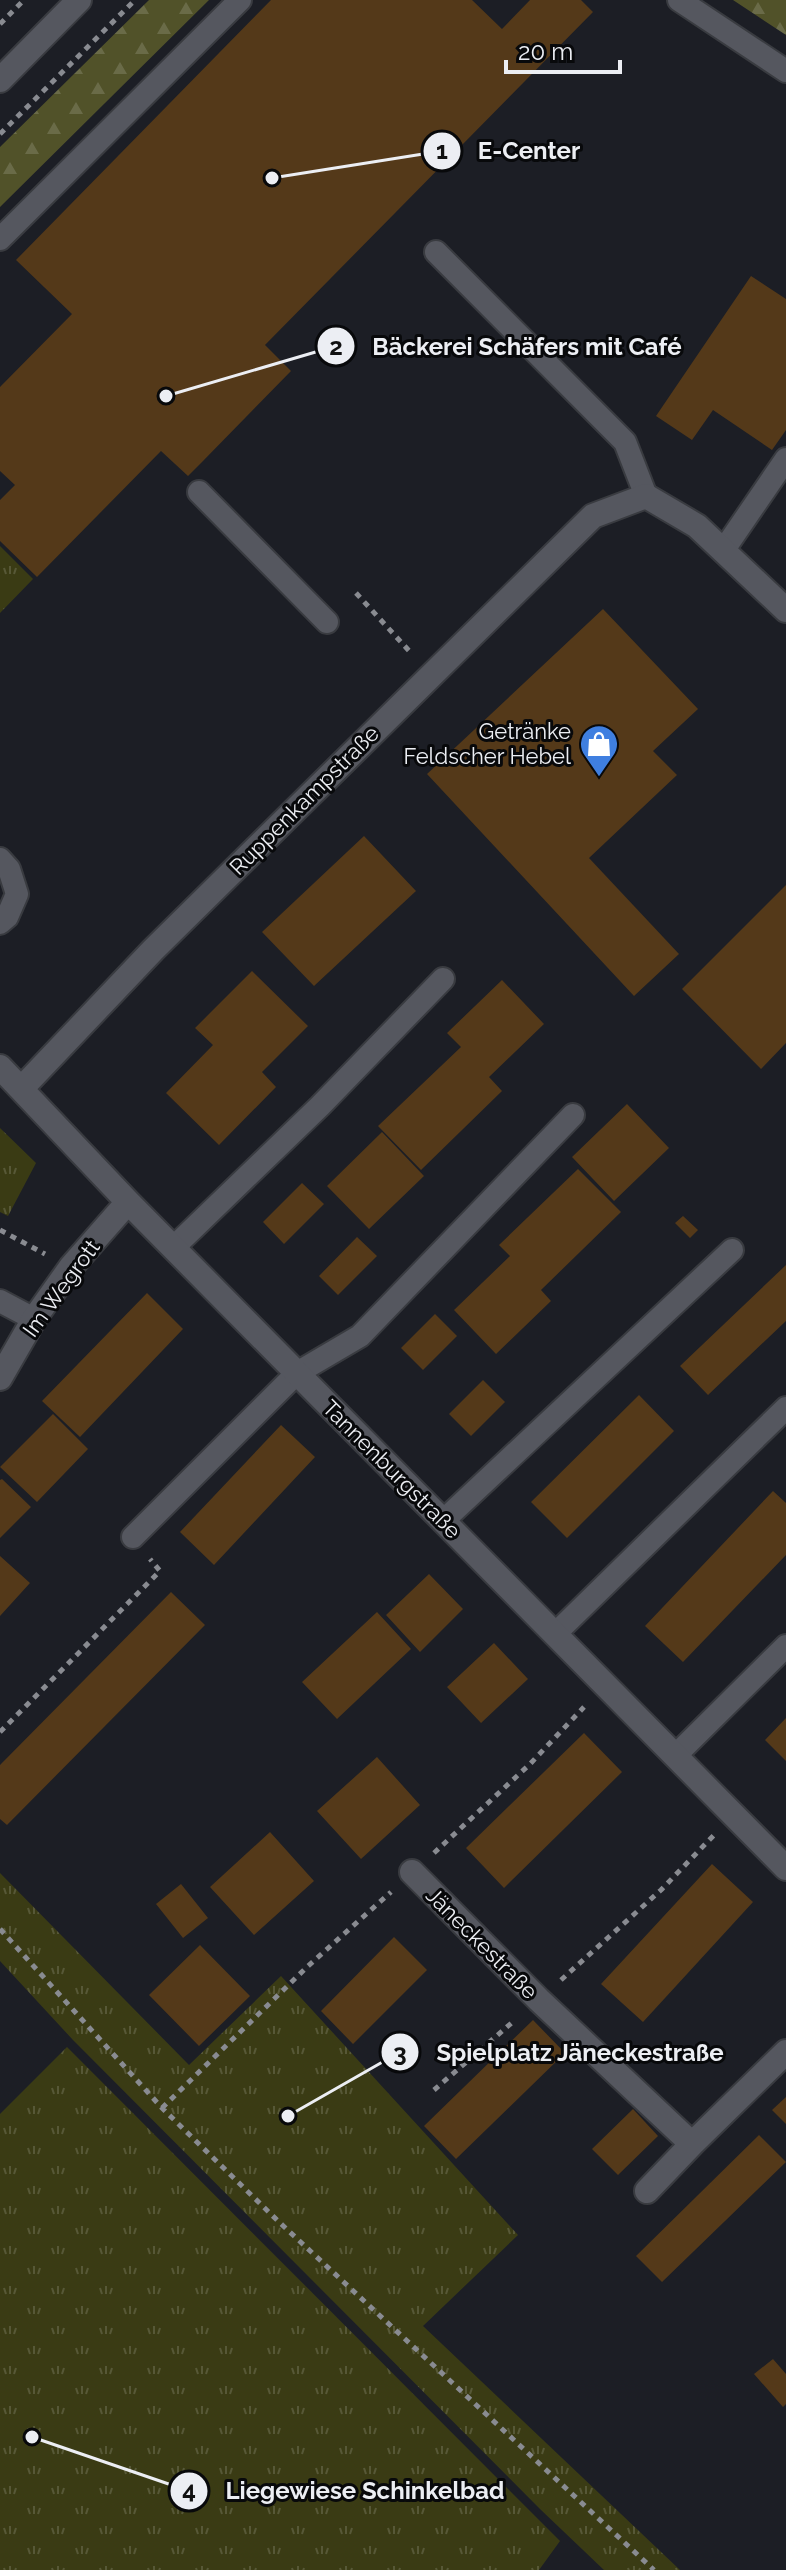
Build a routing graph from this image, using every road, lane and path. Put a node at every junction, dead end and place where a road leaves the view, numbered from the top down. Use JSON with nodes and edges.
{"nodes":[{"id":1,"x":24,"y":0,"type":"edge"},
{"id":2,"x":79,"y":0,"type":"edge"},
{"id":3,"x":135,"y":0,"type":"edge"},
{"id":4,"x":240,"y":0,"type":"edge"},
{"id":5,"x":679,"y":0,"type":"edge"},
{"id":6,"x":0,"y":24,"type":"edge"},
{"id":7,"x":786,"y":71,"type":"edge"},
{"id":8,"x":0,"y":80,"type":"edge"},
{"id":9,"x":0,"y":134,"type":"edge"},
{"id":10,"x":0,"y":239,"type":"edge"},
{"id":11,"x":436,"y":252,"type":"dead end"},
{"id":12,"x":786,"y":459,"type":"edge"},
{"id":13,"x":199,"y":492,"type":"dead end"},
{"id":14,"x":646,"y":496,"type":"junction"},
{"id":15,"x":723,"y":551,"type":"junction"},
{"id":16,"x":356,"y":593,"type":"dead end"},
{"id":17,"x":786,"y":610,"type":"edge"},
{"id":18,"x":327,"y":622,"type":"dead end"},
{"id":19,"x":432,"y":675,"type":"junction"},
{"id":20,"x":0,"y":859,"type":"edge"},
{"id":21,"x":0,"y":923,"type":"edge"},
{"id":22,"x":443,"y":979,"type":"dead end"},
{"id":23,"x":0,"y":1067,"type":"edge"},
{"id":24,"x":22,"y":1088,"type":"junction"},
{"id":25,"x":573,"y":1115,"type":"dead end"},
{"id":26,"x":128,"y":1202,"type":"junction"},
{"id":27,"x":0,"y":1230,"type":"edge"},
{"id":28,"x":173,"y":1248,"type":"junction"},
{"id":29,"x":732,"y":1250,"type":"dead end"},
{"id":30,"x":71,"y":1267,"type":"junction"},
{"id":31,"x":0,"y":1301,"type":"edge"},
{"id":32,"x":34,"y":1319,"type":"junction"},
{"id":33,"x":297,"y":1373,"type":"junction"},
{"id":34,"x":0,"y":1378,"type":"edge"},
{"id":35,"x":786,"y":1408,"type":"edge"},
{"id":36,"x":443,"y":1521,"type":"junction"},
{"id":37,"x":133,"y":1537,"type":"joint"},
{"id":38,"x":555,"y":1634,"type":"junction"},
{"id":39,"x":786,"y":1646,"type":"edge"},
{"id":40,"x":605,"y":1685,"type":"junction"},
{"id":41,"x":0,"y":1732,"type":"edge"},
{"id":42,"x":675,"y":1756,"type":"junction"},
{"id":43,"x":733,"y":1815,"type":"junction"},
{"id":44,"x":786,"y":1868,"type":"edge"},
{"id":45,"x":412,"y":1872,"type":"junction"},
{"id":46,"x":0,"y":1929,"type":"edge"},
{"id":47,"x":539,"y":2000,"type":"junction"},
{"id":48,"x":786,"y":2052,"type":"edge"},
{"id":49,"x":434,"y":2090,"type":"dead end"},
{"id":50,"x":162,"y":2108,"type":"junction"},
{"id":51,"x":692,"y":2144,"type":"junction"},
{"id":52,"x":647,"y":2191,"type":"dead end"},
{"id":53,"x":654,"y":2570,"type":"edge"}],
"edges":[{"from":1,"to":6,"type":"path"},
{"from":2,"to":8,"type":"street"},
{"from":3,"to":9,"type":"path"},
{"from":4,"to":10,"type":"lane"},
{"from":5,"to":7,"type":"lane"},
{"from":11,"to":14,"type":"lane"},
{"from":12,"to":15,"type":"lane"},
{"from":13,"to":18,"type":"lane"},
{"from":14,"to":15,"type":"street"},
{"from":14,"to":19,"type":"street","name":"Ruppenkampstraße"},
{"from":15,"to":17,"type":"street"},
{"from":16,"to":19,"type":"path"},
{"from":19,"to":24,"type":"street","name":"Ruppenkampstraße"},
{"from":20,"to":21,"type":"lane"},
{"from":22,"to":28,"type":"lane"},
{"from":23,"to":24,"type":"street","name":"Tannenburgstraße"},
{"from":24,"to":26,"type":"street","name":"Tannenburgstraße"},
{"from":25,"to":33,"type":"lane"},
{"from":26,"to":28,"type":"street","name":"Tannenburgstraße"},
{"from":26,"to":30,"type":"street","name":"Im Wegrott"},
{"from":27,"to":30,"type":"path"},
{"from":28,"to":33,"type":"street","name":"Tannenburgstraße"},
{"from":29,"to":36,"type":"lane"},
{"from":30,"to":32,"type":"street","name":"Im Wegrott"},
{"from":31,"to":32,"type":"lane"},
{"from":32,"to":34,"type":"street","name":"Im Wegrott"},
{"from":33,"to":36,"type":"street","name":"Tannenburgstraße"},
{"from":33,"to":37,"type":"lane"},
{"from":35,"to":38,"type":"lane"},
{"from":36,"to":38,"type":"street","name":"Tannenburgstraße"},
{"from":37,"to":41,"type":"path"},
{"from":38,"to":40,"type":"street","name":"Tannenburgstraße"},
{"from":39,"to":42,"type":"lane"},
{"from":40,"to":42,"type":"street","name":"Tannenburgstraße"},
{"from":40,"to":45,"type":"path","name":"Jäneckestraße"},
{"from":42,"to":43,"type":"street","name":"Tannenburgstraße"},
{"from":43,"to":44,"type":"street","name":"Tannenburgstraße"},
{"from":43,"to":47,"type":"path"},
{"from":45,"to":47,"type":"street","name":"Jäneckestraße"},
{"from":45,"to":50,"type":"path","name":"Jäneckestraße"},
{"from":46,"to":50,"type":"path"},
{"from":47,"to":49,"type":"path"},
{"from":47,"to":51,"type":"street","name":"Jäneckestraße"},
{"from":48,"to":51,"type":"street"},
{"from":50,"to":53,"type":"path"},
{"from":51,"to":52,"type":"street"}]}
